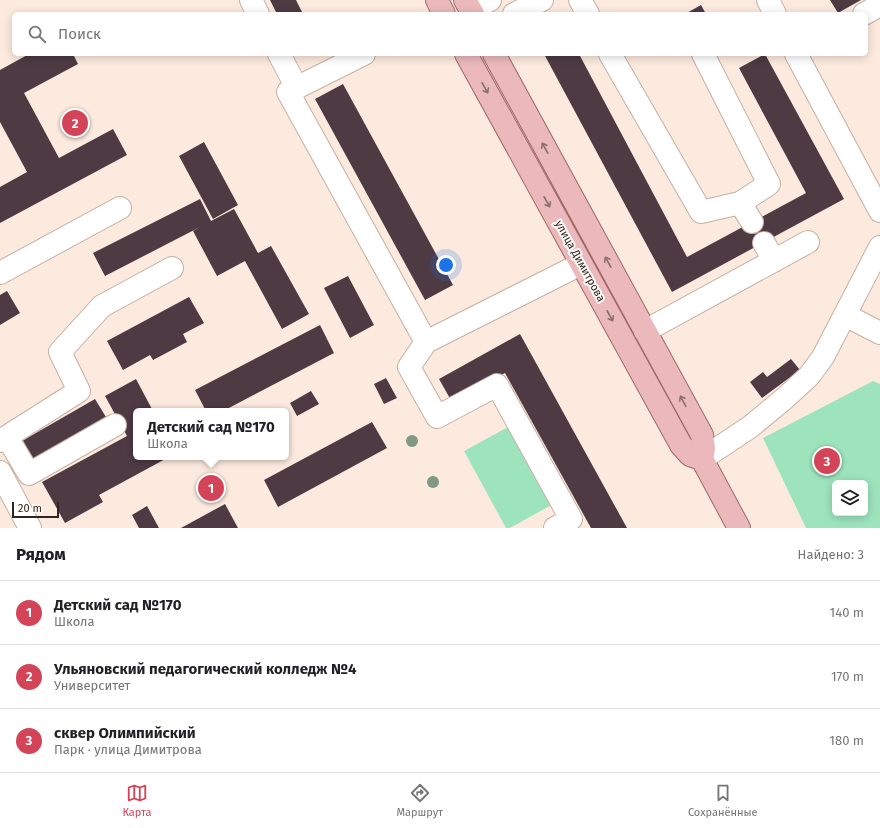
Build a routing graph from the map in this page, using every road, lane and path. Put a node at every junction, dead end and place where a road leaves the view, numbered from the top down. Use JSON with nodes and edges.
{"nodes":[{"id":1,"x":251,"y":0,"type":"edge"},
{"id":2,"x":490,"y":0,"type":"edge"},
{"id":3,"x":542,"y":0,"type":"edge"},
{"id":4,"x":580,"y":0,"type":"edge"},
{"id":5,"x":880,"y":5,"type":"edge"},
{"id":6,"x":469,"y":6,"type":"edge"},
{"id":7,"x":442,"y":10,"type":"edge"},
{"id":8,"x":257,"y":12,"type":"edge"},
{"id":9,"x":518,"y":12,"type":"edge"},
{"id":10,"x":587,"y":12,"type":"edge"},
{"id":11,"x":868,"y":12,"type":"edge"},
{"id":12,"x":281,"y":56,"type":"edge"},
{"id":13,"x":360,"y":56,"type":"edge"},
{"id":14,"x":467,"y":56,"type":"edge"},
{"id":15,"x":495,"y":56,"type":"edge"},
{"id":16,"x":611,"y":56,"type":"edge"},
{"id":17,"x":704,"y":56,"type":"edge"},
{"id":18,"x":797,"y":56,"type":"edge"},
{"id":19,"x":297,"y":88,"type":"junction"},
{"id":20,"x":740,"y":203,"type":"junction"},
{"id":21,"x":120,"y":208,"type":"dead end"},
{"id":22,"x":880,"y":211,"type":"edge"},
{"id":23,"x":752,"y":222,"type":"dead end"},
{"id":24,"x":808,"y":242,"type":"dead end"},
{"id":25,"x":880,"y":247,"type":"edge"},
{"id":26,"x":581,"y":264,"type":"junction"},
{"id":27,"x":172,"y":268,"type":"dead end"},
{"id":28,"x":0,"y":272,"type":"edge"},
{"id":29,"x":845,"y":315,"type":"junction"},
{"id":30,"x":645,"y":331,"type":"junction"},
{"id":31,"x":880,"y":333,"type":"edge"},
{"id":32,"x":426,"y":342,"type":"junction"},
{"id":33,"x":115,"y":425,"type":"dead end"},
{"id":34,"x":3,"y":439,"type":"edge"},
{"id":35,"x":702,"y":458,"type":"junction"},
{"id":36,"x":0,"y":472,"type":"edge"},
{"id":37,"x":30,"y":528,"type":"edge"},
{"id":38,"x":555,"y":528,"type":"edge"},
{"id":39,"x":739,"y":528,"type":"edge"}],
"edges":[{"from":1,"to":8,"type":"street"},
{"from":2,"to":6,"type":"street"},
{"from":3,"to":9,"type":"street"},
{"from":4,"to":10,"type":"street"},
{"from":5,"to":11,"type":"street"},
{"from":6,"to":7,"type":"street"},
{"from":12,"to":19,"type":"street"},
{"from":13,"to":19,"type":"street"},
{"from":14,"to":26,"type":"main road","name":"улица Димитрова","one_way":true},
{"from":30,"to":15,"type":"main road","one_way":true},
{"from":16,"to":20,"type":"street"},
{"from":17,"to":20,"type":"street"},
{"from":18,"to":22,"type":"street"},
{"from":19,"to":32,"type":"street"},
{"from":20,"to":23,"type":"street"},
{"from":21,"to":28,"type":"street"},
{"from":24,"to":30,"type":"street"},
{"from":25,"to":29,"type":"street"},
{"from":26,"to":32,"type":"street"},
{"from":26,"to":35,"type":"main road","name":"улица Димитрова","one_way":true},
{"from":27,"to":34,"type":"street"},
{"from":29,"to":31,"type":"street"},
{"from":29,"to":35,"type":"street"},
{"from":35,"to":30,"type":"main road","one_way":true},
{"from":32,"to":38,"type":"street"},
{"from":33,"to":34,"type":"street"},
{"from":35,"to":39,"type":"main road"},
{"from":36,"to":37,"type":"street"}]}
